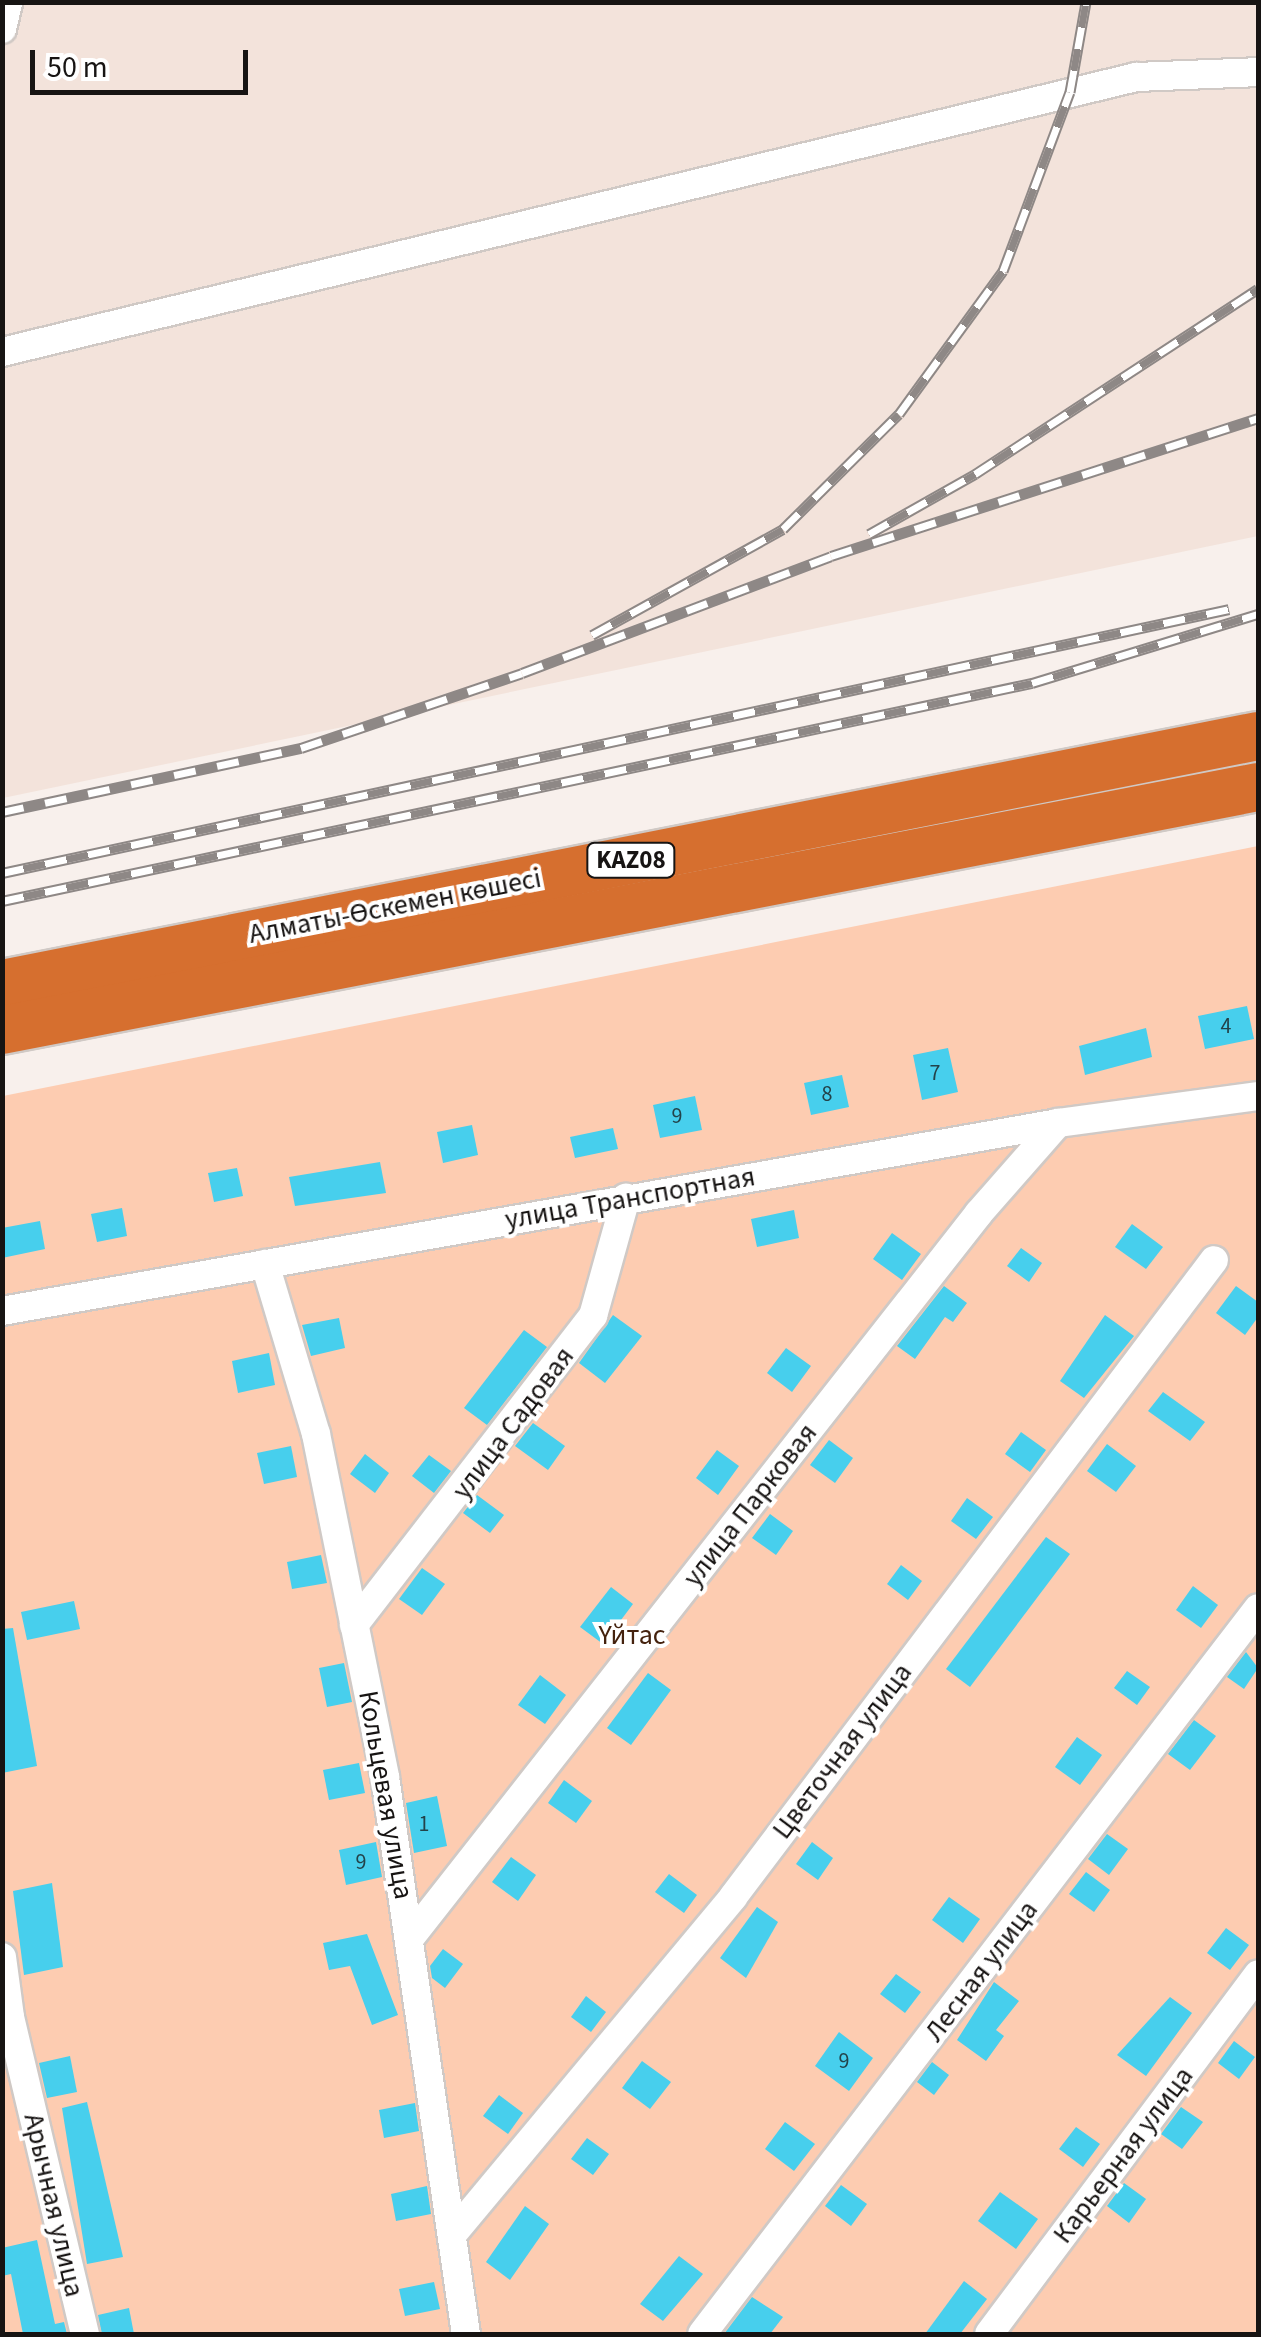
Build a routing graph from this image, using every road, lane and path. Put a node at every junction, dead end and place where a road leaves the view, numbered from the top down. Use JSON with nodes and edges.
{"nodes":[{"id":1,"x":8,"y":2,"type":"edge"},
{"id":2,"x":2,"y":29,"type":"edge"},
{"id":3,"x":1258,"y":72,"type":"edge"},
{"id":4,"x":2,"y":352,"type":"edge"},
{"id":5,"x":1258,"y":736,"type":"edge"},
{"id":6,"x":1258,"y":787,"type":"edge"},
{"id":7,"x":132,"y":982,"type":"junction"},
{"id":8,"x":2,"y":984,"type":"edge"},
{"id":9,"x":2,"y":1030,"type":"edge"},
{"id":10,"x":1258,"y":1096,"type":"edge"},
{"id":11,"x":1058,"y":1123,"type":"junction"},
{"id":12,"x":626,"y":1198,"type":"junction"},
{"id":13,"x":1214,"y":1260,"type":"dead end"},
{"id":14,"x":265,"y":1264,"type":"junction"},
{"id":15,"x":2,"y":1311,"type":"edge"},
{"id":16,"x":1258,"y":1608,"type":"edge"},
{"id":17,"x":354,"y":1625,"type":"junction"},
{"id":18,"x":410,"y":1938,"type":"junction"},
{"id":19,"x":2,"y":1957,"type":"edge"},
{"id":20,"x":1258,"y":1976,"type":"edge"},
{"id":21,"x":456,"y":2230,"type":"junction"},
{"id":22,"x":85,"y":2334,"type":"edge"},
{"id":23,"x":466,"y":2334,"type":"edge"},
{"id":24,"x":702,"y":2334,"type":"edge"},
{"id":25,"x":989,"y":2334,"type":"edge"}],
"edges":[{"from":1,"to":2,"type":"street"},
{"from":3,"to":4,"type":"street"},
{"from":5,"to":7,"type":"highway","name":"Алматы-Өскемен көшесі","number":"KAZ08"},
{"from":6,"to":7,"type":"highway","name":"Алматы-Өскемен көшесі","number":"KAZ08"},
{"from":7,"to":8,"type":"highway","name":"Алматы-Өскемен көшесі","number":"KAZ08"},
{"from":7,"to":9,"type":"highway","name":"Алматы-Өскемен көшесі","number":"KAZ08"},
{"from":10,"to":11,"type":"street","name":"улица Транспортная"},
{"from":11,"to":12,"type":"street","name":"улица Транспортная"},
{"from":11,"to":18,"type":"street","name":"улица Парковая"},
{"from":12,"to":14,"type":"street","name":"улица Транспортная"},
{"from":12,"to":17,"type":"street","name":"улица Садовая"},
{"from":13,"to":21,"type":"street","name":"Цветочная улица"},
{"from":14,"to":15,"type":"street","name":"улица Транспортная"},
{"from":14,"to":17,"type":"street","name":"Кольцевая улица"},
{"from":16,"to":24,"type":"street","name":"Лесная улица"},
{"from":17,"to":18,"type":"street","name":"Кольцевая улица"},
{"from":18,"to":21,"type":"street","name":"Кольцевая улица"},
{"from":19,"to":22,"type":"street","name":"Арычная улица"},
{"from":20,"to":25,"type":"street","name":"Карьерная улица"},
{"from":21,"to":23,"type":"street","name":"Кольцевая улица"}]}
